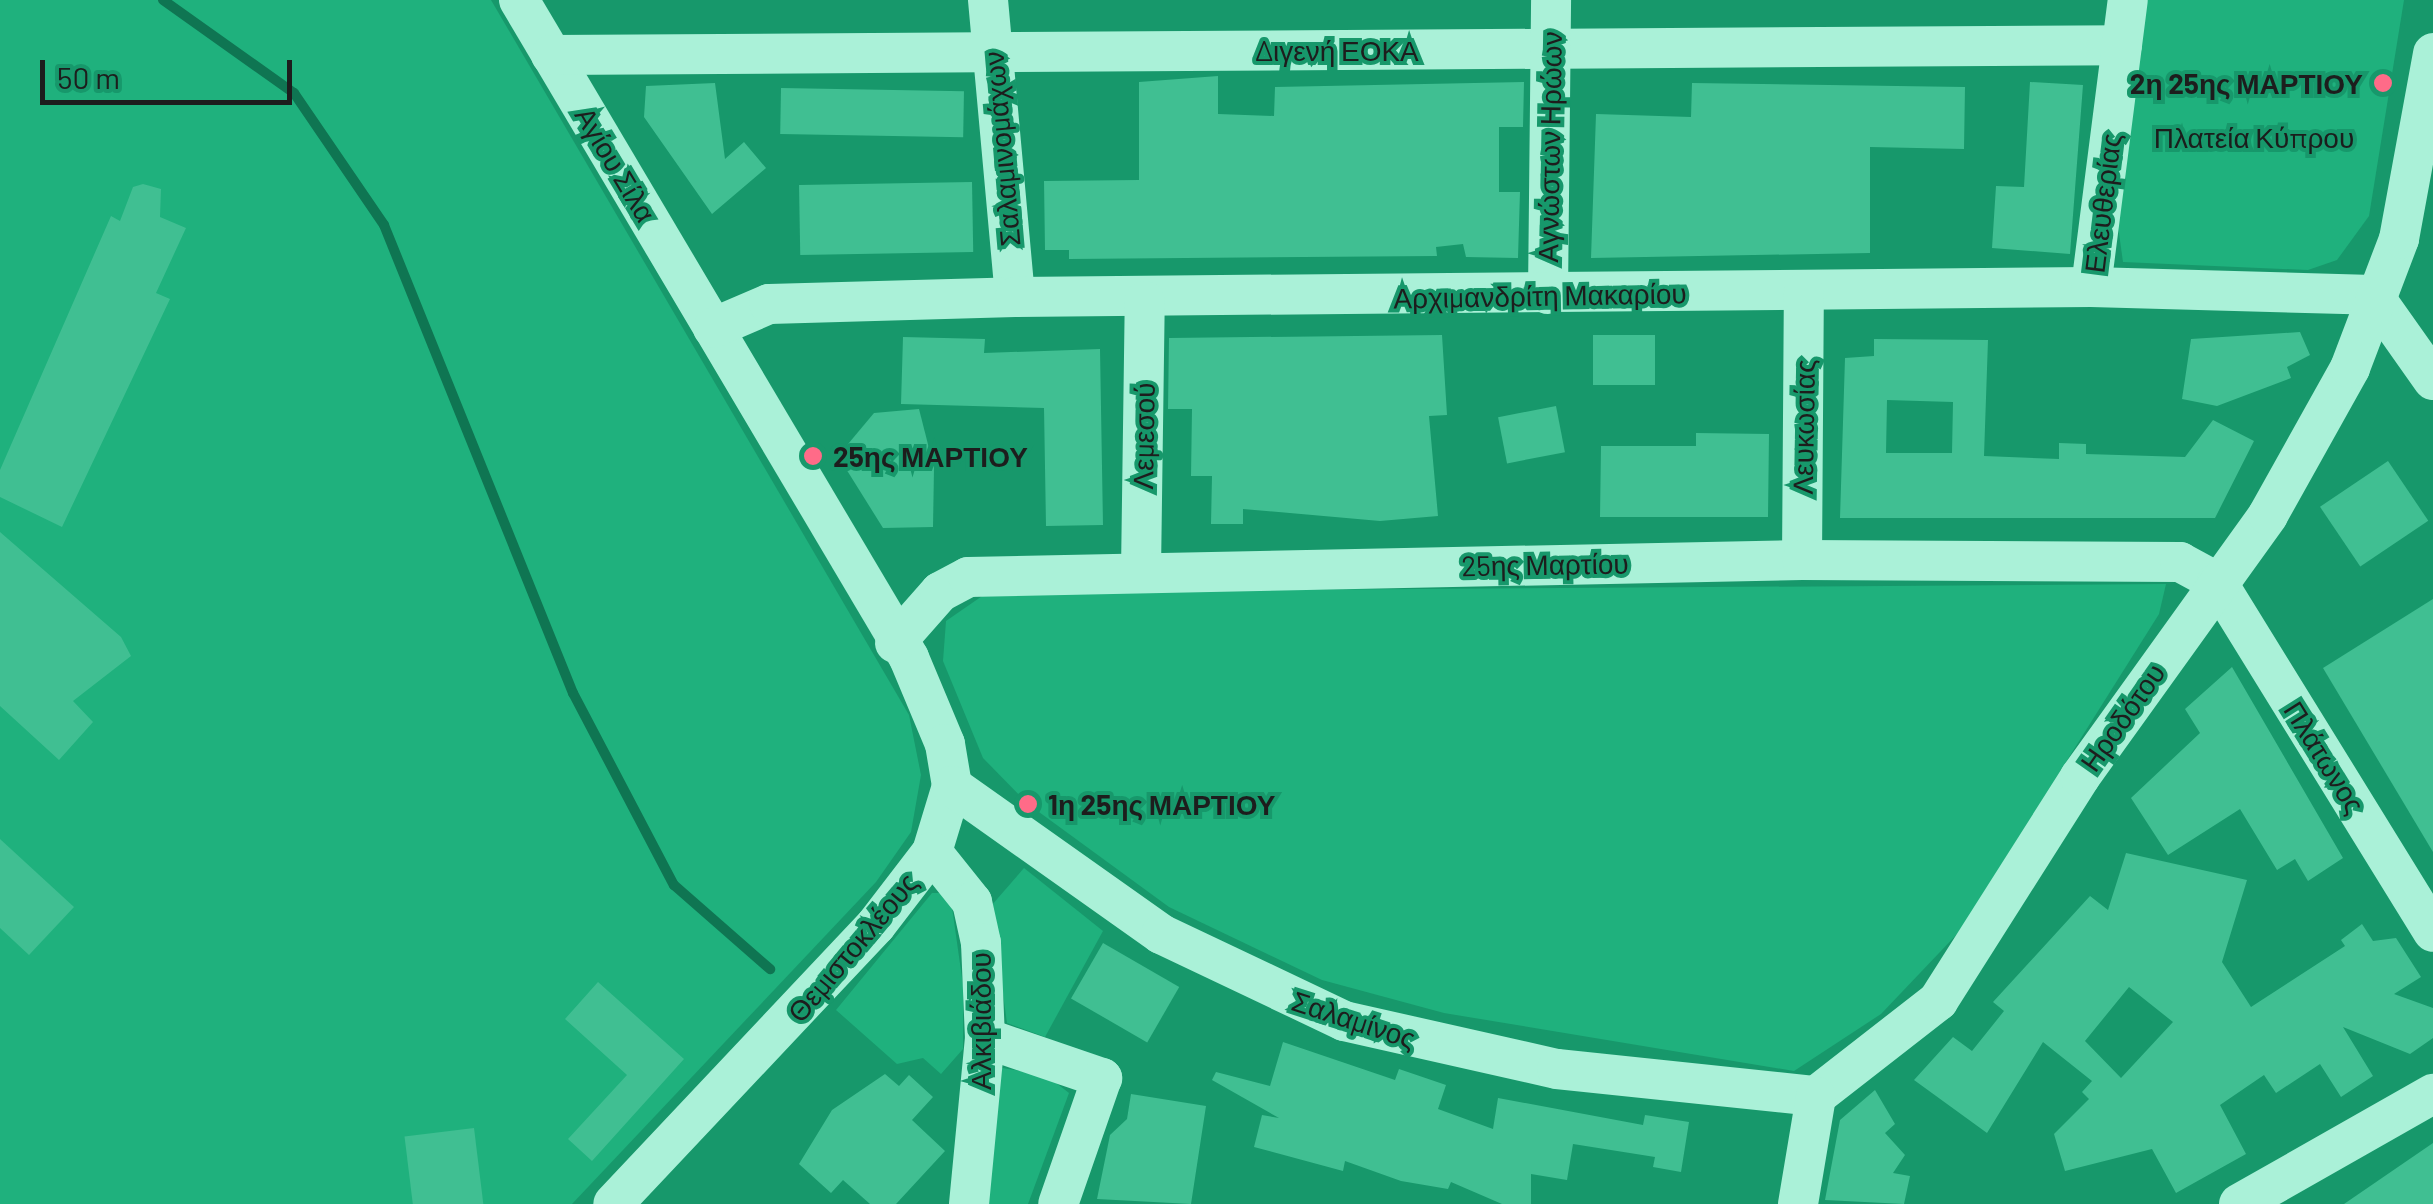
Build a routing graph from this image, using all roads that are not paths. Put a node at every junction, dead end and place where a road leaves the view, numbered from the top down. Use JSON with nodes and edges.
{"nodes":[{"id":1,"x":519,"y":0,"type":"edge"},
{"id":2,"x":988,"y":0,"type":"edge"},
{"id":3,"x":1551,"y":0,"type":"edge"},
{"id":4,"x":2128,"y":0,"type":"edge"},
{"id":5,"x":2122,"y":45,"type":"junction"},
{"id":6,"x":1551,"y":49,"type":"junction"},
{"id":7,"x":993,"y":52,"type":"junction"},
{"id":8,"x":2433,"y":53,"type":"edge"},
{"id":9,"x":552,"y":55,"type":"junction"},
{"id":10,"x":2090,"y":288,"type":"junction"},
{"id":11,"x":1804,"y":293,"type":"junction"},
{"id":12,"x":1548,"y":294,"type":"junction"},
{"id":13,"x":2373,"y":295,"type":"junction"},
{"id":14,"x":1015,"y":298,"type":"junction"},
{"id":15,"x":1145,"y":301,"type":"junction"},
{"id":16,"x":713,"y":328,"type":"junction"},
{"id":17,"x":2433,"y":380,"type":"edge"},
{"id":18,"x":1802,"y":560,"type":"junction"},
{"id":19,"x":1141,"y":571,"type":"junction"},
{"id":20,"x":2217,"y":582,"type":"junction"},
{"id":21,"x":895,"y":643,"type":"junction"},
{"id":22,"x":952,"y":786,"type":"junction"},
{"id":23,"x":932,"y":852,"type":"junction"},
{"id":24,"x":2433,"y":932,"type":"edge"},
{"id":25,"x":985,"y":1038,"type":"junction"},
{"id":26,"x":2433,"y":1094,"type":"edge"},
{"id":27,"x":1816,"y":1096,"type":"junction"},
{"id":28,"x":613,"y":1204,"type":"edge"},
{"id":29,"x":969,"y":1204,"type":"edge"},
{"id":30,"x":1058,"y":1204,"type":"edge"},
{"id":31,"x":1798,"y":1204,"type":"edge"},
{"id":32,"x":2239,"y":1204,"type":"edge"}],
"edges":[{"from":1,"to":9,"type":"street","name":"Αγίου Σίλα"},
{"from":2,"to":7,"type":"street","name":"Σαλαμινομάχων"},
{"from":3,"to":6,"type":"street","name":"Αγνώστων Ηρώων"},
{"from":4,"to":5,"type":"street","name":"Ελευθερίας"},
{"from":5,"to":6,"type":"street","name":"Διγενή ΕΟΚΑ"},
{"from":5,"to":10,"type":"street","name":"Ελευθερίας"},
{"from":6,"to":7,"type":"street","name":"Διγενή ΕΟΚΑ"},
{"from":6,"to":12,"type":"street","name":"Αγνώστων Ηρώων"},
{"from":7,"to":9,"type":"street","name":"Διγενή ΕΟΚΑ"},
{"from":7,"to":14,"type":"street","name":"Σαλαμινομάχων"},
{"from":8,"to":13,"type":"street"},
{"from":9,"to":16,"type":"street","name":"Αγίου Σίλα"},
{"from":10,"to":11,"type":"street","name":"Αρχιμανδρίτη Μακαρίου"},
{"from":10,"to":13,"type":"street","name":"Αρχιμανδρίτη Μακαρίου"},
{"from":11,"to":12,"type":"street","name":"Αρχιμανδρίτη Μακαρίου"},
{"from":11,"to":18,"type":"street","name":"Λευκωσίας"},
{"from":12,"to":15,"type":"street","name":"Αρχιμανδρίτη Μακαρίου"},
{"from":13,"to":17,"type":"street"},
{"from":13,"to":20,"type":"street","name":"Ηροδότου"},
{"from":14,"to":15,"type":"street","name":"Αρχιμανδρίτη Μακαρίου"},
{"from":14,"to":16,"type":"street","name":"Αρχιμανδρίτη Μακαρίου"},
{"from":15,"to":19,"type":"street","name":"Λεμεσού"},
{"from":16,"to":21,"type":"street","name":"Αγίου Σίλα"},
{"from":18,"to":19,"type":"street","name":"25ης Μαρτίου"},
{"from":18,"to":20,"type":"street","name":"25ης Μαρτίου"},
{"from":19,"to":21,"type":"street","name":"25ης Μαρτίου"},
{"from":20,"to":24,"type":"street","name":"Πλάτωνος"},
{"from":20,"to":27,"type":"street","name":"Ηροδότου"},
{"from":21,"to":22,"type":"street"},
{"from":22,"to":23,"type":"street","name":"Θεμιστοκλέους"},
{"from":22,"to":27,"type":"street","name":"Σαλαμίνος"},
{"from":23,"to":25,"type":"street","name":"Αλκιβιάδου"},
{"from":23,"to":28,"type":"street","name":"Θεμιστοκλέους"},
{"from":25,"to":29,"type":"street","name":"Αλκιβιάδου"},
{"from":25,"to":30,"type":"street"},
{"from":26,"to":32,"type":"street"},
{"from":27,"to":31,"type":"street"}]}
